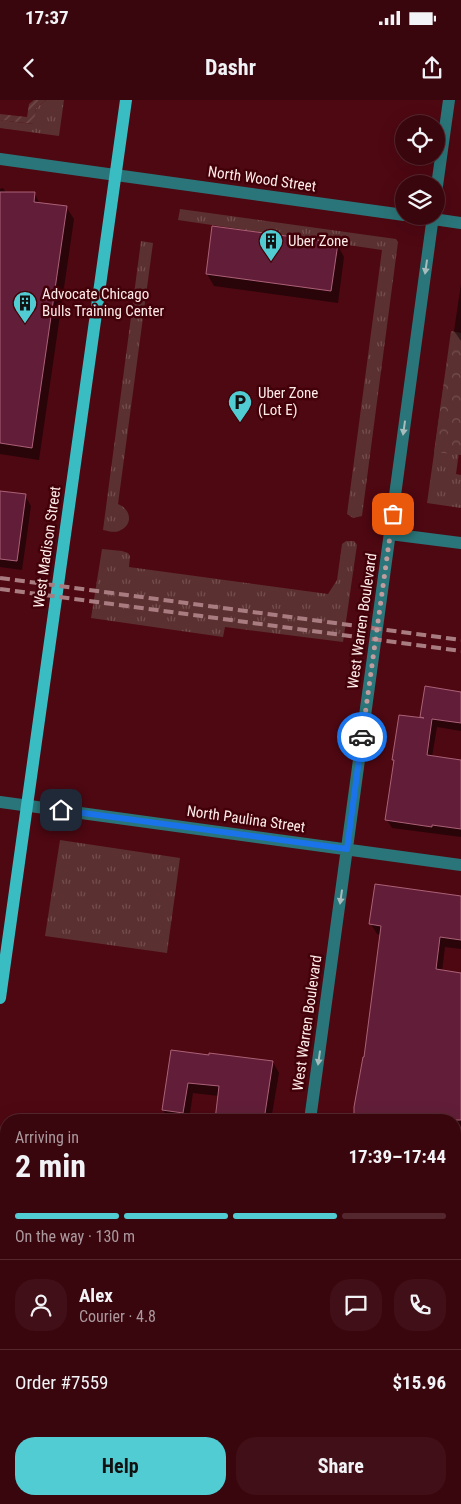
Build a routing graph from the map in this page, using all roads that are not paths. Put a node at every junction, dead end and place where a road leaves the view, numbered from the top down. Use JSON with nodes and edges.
{"nodes":[{"id":1,"x":126,"y":100,"type":"edge"},
{"id":2,"x":449,"y":100,"type":"edge"},
{"id":3,"x":0,"y":159,"type":"edge"},
{"id":4,"x":116,"y":175,"type":"junction"},
{"id":5,"x":439,"y":175,"type":"edge"},
{"id":6,"x":395,"y":214,"type":"edge"},
{"id":7,"x":445,"y":220,"type":"edge"},
{"id":8,"x":461,"y":223,"type":"edge"},
{"id":9,"x":432,"y":225,"type":"edge"},
{"id":10,"x":390,"y":534,"type":"junction"},
{"id":11,"x":461,"y":544,"type":"edge"},
{"id":12,"x":0,"y":802,"type":"edge"},
{"id":13,"x":27,"y":805,"type":"junction"},
{"id":14,"x":347,"y":849,"type":"junction"},
{"id":15,"x":461,"y":864,"type":"edge"},
{"id":16,"x":0,"y":998,"type":"edge"},
{"id":17,"x":311,"y":1114,"type":"edge"}],
"edges":[{"from":1,"to":4,"type":"main road","name":"West Madison Street"},
{"from":2,"to":5,"type":"street"},
{"from":3,"to":4,"type":"street","name":"North Wood Street"},
{"from":4,"to":6,"type":"street","name":"North Wood Street"},
{"from":4,"to":13,"type":"main road","name":"West Madison Street"},
{"from":7,"to":8,"type":"street"},
{"from":9,"to":10,"type":"street","name":"West Warren Boulevard","one_way":true},
{"from":10,"to":11,"type":"street"},
{"from":10,"to":14,"type":"street","name":"West Warren Boulevard"},
{"from":12,"to":13,"type":"street","name":"North Paulina Street"},
{"from":13,"to":14,"type":"street","name":"North Paulina Street"},
{"from":13,"to":16,"type":"main road","name":"West Madison Street"},
{"from":14,"to":15,"type":"street","name":"North Paulina Street"},
{"from":14,"to":17,"type":"street","name":"West Warren Boulevard","one_way":true}]}
